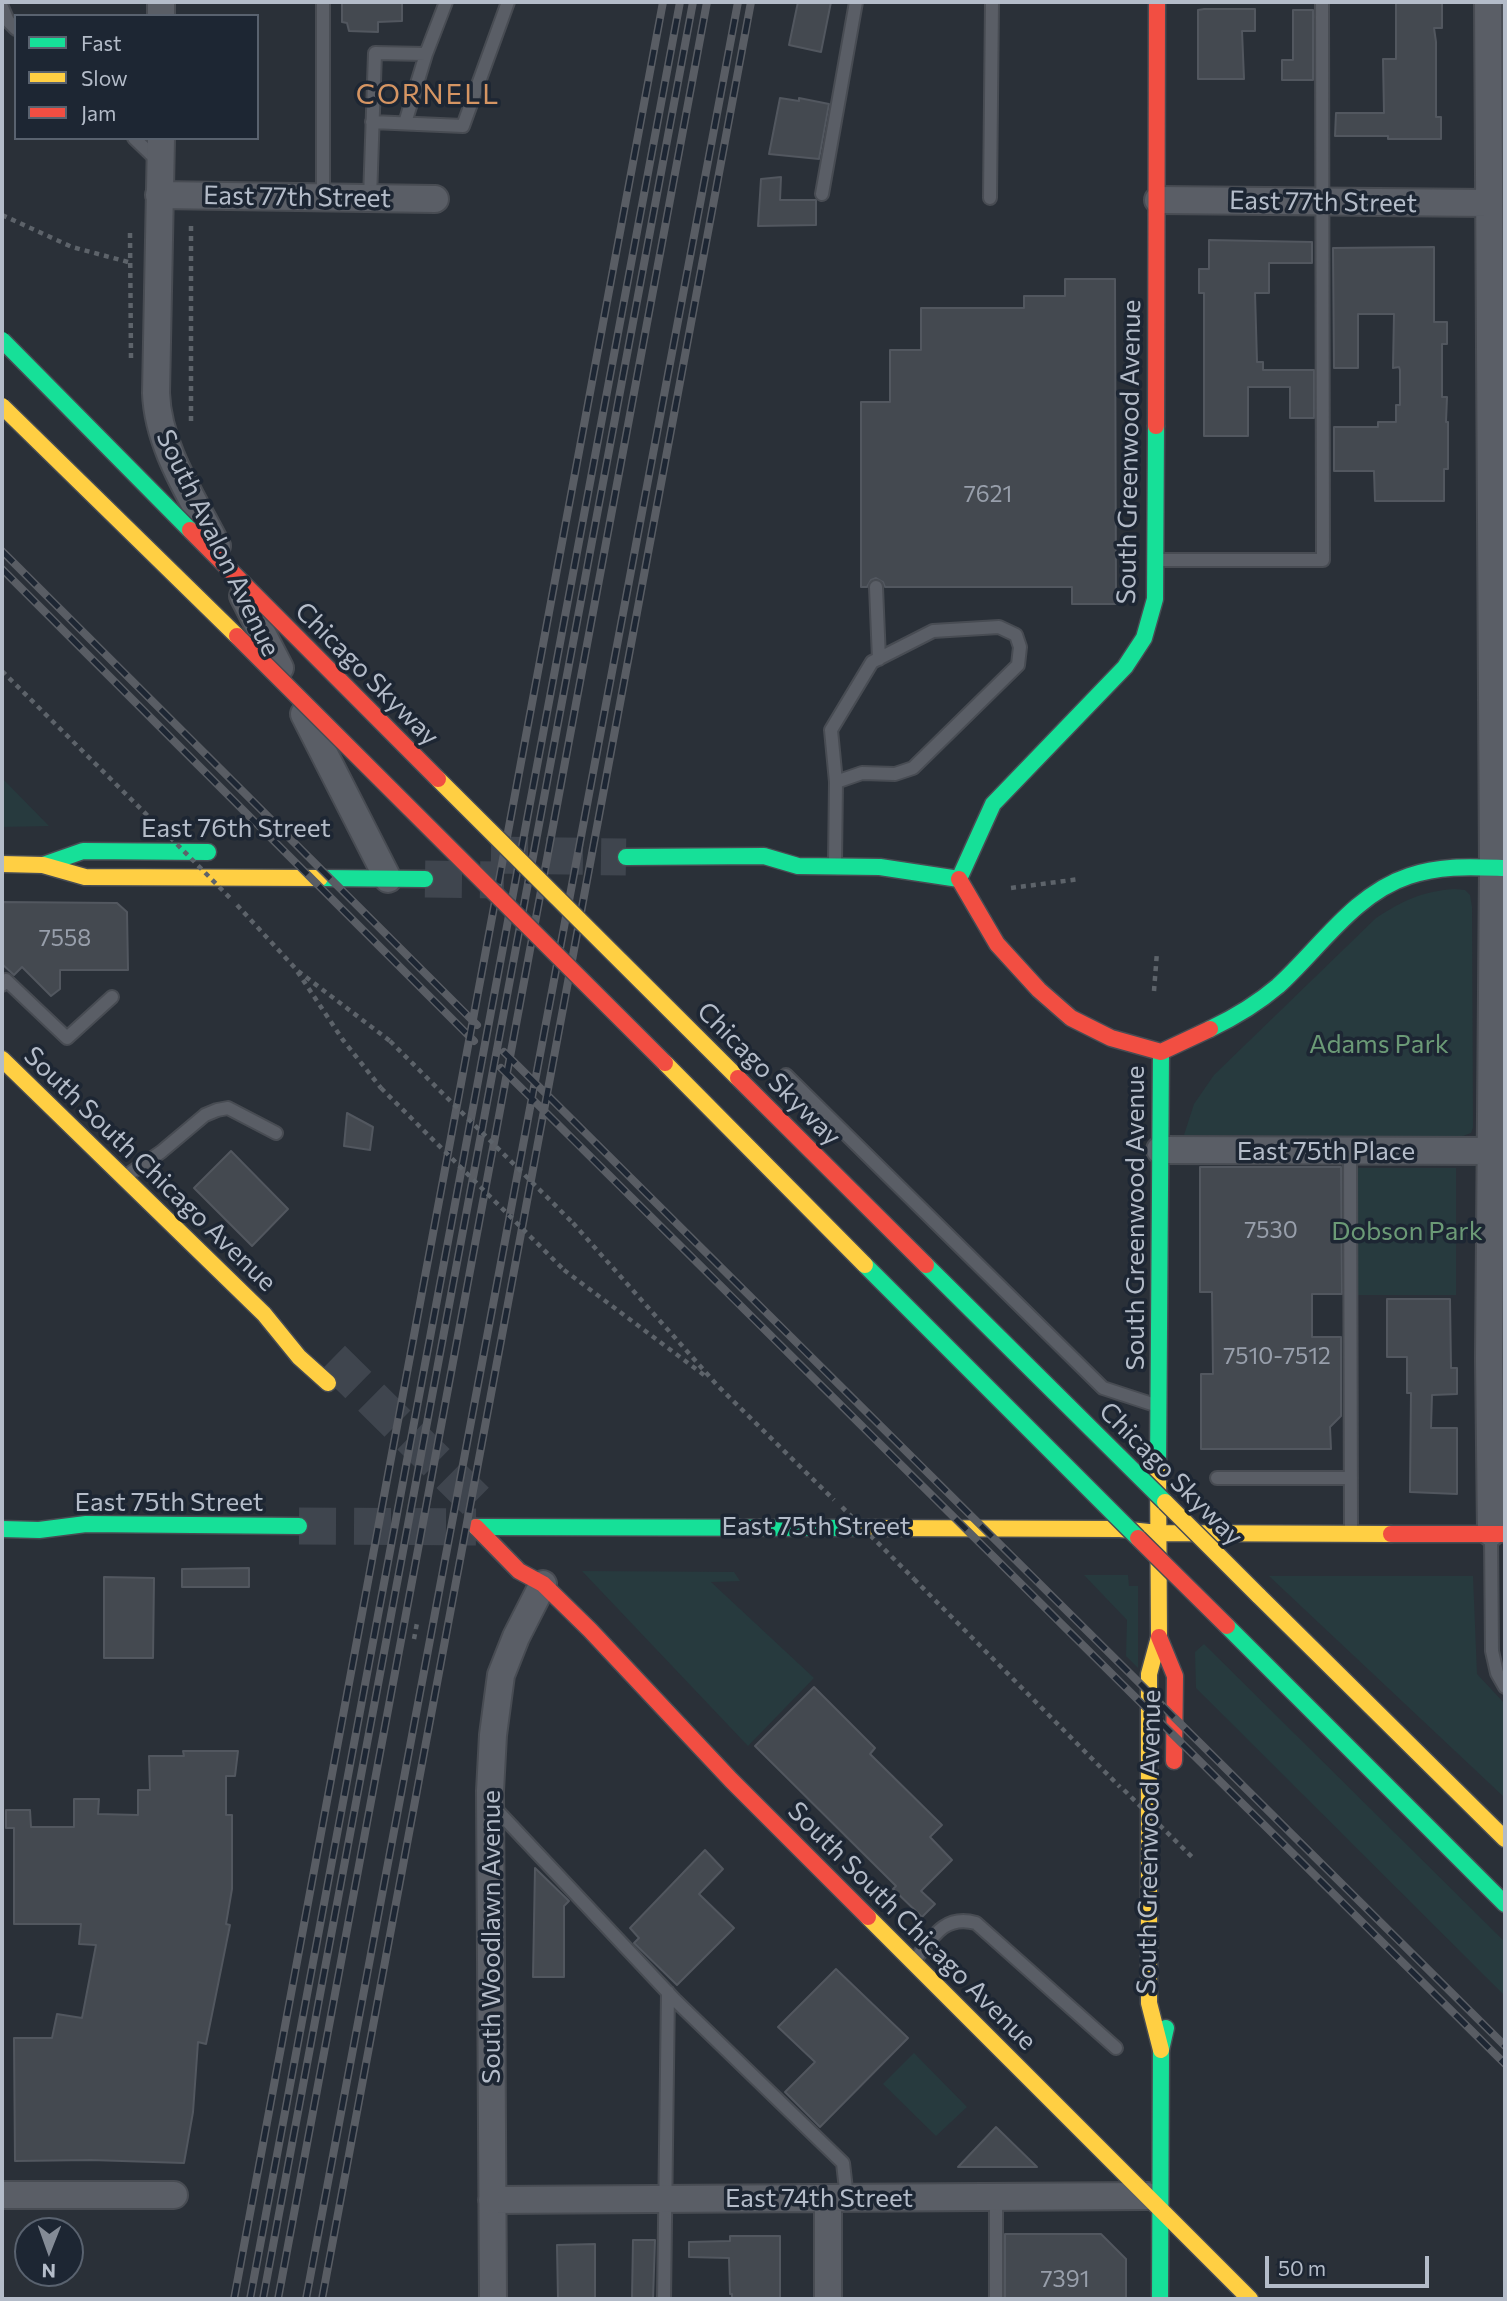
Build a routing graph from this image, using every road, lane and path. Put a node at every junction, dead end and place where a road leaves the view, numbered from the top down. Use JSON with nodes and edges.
{"nodes":[{"id":1,"x":323,"y":2,"type":"edge"},
{"id":2,"x":446,"y":2,"type":"edge"},
{"id":3,"x":508,"y":2,"type":"edge"},
{"id":4,"x":856,"y":2,"type":"edge"},
{"id":5,"x":992,"y":2,"type":"edge"},
{"id":6,"x":1157,"y":2,"type":"edge"},
{"id":7,"x":1322,"y":2,"type":"edge"},
{"id":8,"x":1489,"y":2,"type":"edge"},
{"id":9,"x":2,"y":7,"type":"edge"},
{"id":10,"x":14,"y":27,"type":"edge"},
{"id":11,"x":426,"y":54,"type":"junction"},
{"id":12,"x":372,"y":122,"type":"junction"},
{"id":13,"x":405,"y":123,"type":"junction"},
{"id":14,"x":138,"y":140,"type":"edge"},
{"id":15,"x":161,"y":151,"type":"edge"},
{"id":16,"x":822,"y":194,"type":"dead end"},
{"id":17,"x":159,"y":195,"type":"junction"},
{"id":18,"x":323,"y":197,"type":"junction"},
{"id":19,"x":370,"y":198,"type":"junction"},
{"id":20,"x":990,"y":198,"type":"dead end"},
{"id":21,"x":435,"y":199,"type":"dead end"},
{"id":22,"x":1158,"y":200,"type":"junction"},
{"id":23,"x":1322,"y":202,"type":"junction"},
{"id":24,"x":1497,"y":203,"type":"edge"},
{"id":25,"x":2,"y":215,"type":"edge"},
{"id":26,"x":191,"y":226,"type":"dead end"},
{"id":27,"x":157,"y":267,"type":"junction"},
{"id":28,"x":2,"y":340,"type":"edge"},
{"id":29,"x":2,"y":406,"type":"edge"},
{"id":30,"x":191,"y":422,"type":"dead end"},
{"id":31,"x":1156,"y":559,"type":"junction"},
{"id":32,"x":876,"y":587,"type":"dead end"},
{"id":33,"x":878,"y":659,"type":"junction"},
{"id":34,"x":2,"y":671,"type":"edge"},
{"id":35,"x":836,"y":782,"type":"junction"},
{"id":36,"x":222,"y":852,"type":"dead end"},
{"id":37,"x":626,"y":857,"type":"tunnel mouth"},
{"id":38,"x":378,"y":860,"type":"junction"},
{"id":39,"x":2,"y":864,"type":"edge"},
{"id":40,"x":43,"y":864,"type":"junction"},
{"id":41,"x":798,"y":866,"type":"junction"},
{"id":42,"x":835,"y":866,"type":"junction"},
{"id":43,"x":1499,"y":868,"type":"edge"},
{"id":44,"x":775,"y":876,"type":"dead end"},
{"id":45,"x":425,"y":879,"type":"tunnel mouth"},
{"id":46,"x":959,"y":879,"type":"junction"},
{"id":47,"x":1080,"y":879,"type":"dead end"},
{"id":48,"x":1011,"y":888,"type":"dead end"},
{"id":49,"x":1157,"y":951,"type":"dead end"},
{"id":50,"x":295,"y":968,"type":"junction"},
{"id":51,"x":2,"y":985,"type":"edge"},
{"id":52,"x":1154,"y":991,"type":"dead end"},
{"id":53,"x":112,"y":997,"type":"dead end"},
{"id":54,"x":1161,"y":1052,"type":"junction"},
{"id":55,"x":2,"y":1059,"type":"edge"},
{"id":56,"x":786,"y":1076,"type":"dead end"},
{"id":57,"x":276,"y":1133,"type":"dead end"},
{"id":58,"x":1160,"y":1150,"type":"junction"},
{"id":59,"x":1350,"y":1151,"type":"junction"},
{"id":60,"x":1492,"y":1151,"type":"junction"},
{"id":61,"x":123,"y":1178,"type":"junction"},
{"id":62,"x":264,"y":1314,"type":"junction"},
{"id":63,"x":304,"y":1337,"type":"dead end"},
{"id":64,"x":1497,"y":1359,"type":"edge"},
{"id":65,"x":328,"y":1383,"type":"dead end"},
{"id":66,"x":717,"y":1385,"type":"junction"},
{"id":67,"x":1158,"y":1406,"type":"junction"},
{"id":68,"x":1217,"y":1478,"type":"dead end"},
{"id":69,"x":1351,"y":1478,"type":"junction"},
{"id":70,"x":486,"y":1511,"type":"tunnel mouth"},
{"id":71,"x":299,"y":1526,"type":"tunnel mouth"},
{"id":72,"x":501,"y":1526,"type":"junction"},
{"id":73,"x":476,"y":1527,"type":"joint"},
{"id":74,"x":2,"y":1529,"type":"edge"},
{"id":75,"x":39,"y":1530,"type":"junction"},
{"id":76,"x":1158,"y":1533,"type":"junction"},
{"id":77,"x":1351,"y":1534,"type":"junction"},
{"id":78,"x":1498,"y":1534,"type":"edge"},
{"id":79,"x":177,"y":1541,"type":"dead end"},
{"id":80,"x":1124,"y":1546,"type":"dead end"},
{"id":81,"x":472,"y":1550,"type":"dead end"},
{"id":82,"x":498,"y":1550,"type":"junction"},
{"id":83,"x":525,"y":1550,"type":"junction"},
{"id":84,"x":543,"y":1584,"type":"junction"},
{"id":85,"x":417,"y":1623,"type":"dead end"},
{"id":86,"x":1159,"y":1637,"type":"junction"},
{"id":87,"x":414,"y":1639,"type":"dead end"},
{"id":88,"x":1505,"y":1687,"type":"edge"},
{"id":89,"x":1174,"y":1772,"type":"dead end"},
{"id":90,"x":490,"y":1804,"type":"junction"},
{"id":91,"x":1505,"y":1839,"type":"edge"},
{"id":92,"x":1195,"y":1860,"type":"dead end"},
{"id":93,"x":1505,"y":1904,"type":"edge"},
{"id":94,"x":913,"y":1962,"type":"junction"},
{"id":95,"x":668,"y":1992,"type":"junction"},
{"id":96,"x":1170,"y":2015,"type":"dead end"},
{"id":97,"x":1116,"y":2048,"type":"dead end"},
{"id":98,"x":1161,"y":2050,"type":"junction"},
{"id":99,"x":2,"y":2195,"type":"edge"},
{"id":100,"x":174,"y":2195,"type":"dead end"},
{"id":101,"x":996,"y":2197,"type":"junction"},
{"id":102,"x":837,"y":2198,"type":"junction"},
{"id":103,"x":665,"y":2199,"type":"junction"},
{"id":104,"x":492,"y":2200,"type":"junction"},
{"id":105,"x":1153,"y":2203,"type":"junction"},
{"id":106,"x":493,"y":2299,"type":"edge"},
{"id":107,"x":664,"y":2299,"type":"edge"},
{"id":108,"x":828,"y":2299,"type":"edge"},
{"id":109,"x":996,"y":2299,"type":"edge"},
{"id":110,"x":1160,"y":2299,"type":"edge"},
{"id":111,"x":1250,"y":2299,"type":"edge"}],
"edges":[{"from":1,"to":18,"type":"lane"},
{"from":2,"to":11,"type":"lane"},
{"from":3,"to":13,"type":"lane"},
{"from":4,"to":16,"type":"lane"},
{"from":5,"to":20,"type":"lane"},
{"from":6,"to":22,"type":"main road","name":"South Greenwood Avenue"},
{"from":7,"to":23,"type":"lane"},
{"from":8,"to":24,"type":"street"},
{"from":9,"to":10,"type":"lane"},
{"from":11,"to":12,"type":"lane"},
{"from":11,"to":13,"type":"lane"},
{"from":12,"to":13,"type":"lane"},
{"from":12,"to":19,"type":"lane"},
{"from":14,"to":15,"type":"lane"},
{"from":15,"to":17,"type":"street","name":"South Avalon Avenue"},
{"from":17,"to":18,"type":"street","name":"East 77th Street"},
{"from":17,"to":27,"type":"street","name":"South Avalon Avenue"},
{"from":18,"to":19,"type":"street","name":"East 77th Street"},
{"from":19,"to":21,"type":"street","name":"East 77th Street"},
{"from":22,"to":23,"type":"street","name":"East 77th Street"},
{"from":22,"to":31,"type":"main road","name":"South Greenwood Avenue"},
{"from":23,"to":24,"type":"street","name":"East 77th Street"},
{"from":23,"to":31,"type":"lane"},
{"from":24,"to":43,"type":"street"},
{"from":25,"to":27,"type":"path"},
{"from":26,"to":30,"type":"path"},
{"from":27,"to":38,"type":"street","name":"South Avalon Avenue"},
{"from":28,"to":91,"type":"main road","name":"Chicago Skyway","bridge":true},
{"from":29,"to":93,"type":"main road","bridge":true},
{"from":31,"to":46,"type":"main road","name":"South Greenwood Avenue"},
{"from":32,"to":33,"type":"lane"},
{"from":33,"to":35,"type":"lane"},
{"from":33,"to":35,"type":"lane"},
{"from":34,"to":50,"type":"path","bridge":true},
{"from":35,"to":42,"type":"lane"},
{"from":36,"to":40,"type":"main road","name":"East 76th Street"},
{"from":37,"to":41,"type":"main road"},
{"from":38,"to":40,"type":"main road","name":"East 76th Street"},
{"from":38,"to":45,"type":"main road","name":"East 76th Street"},
{"from":39,"to":40,"type":"main road","name":"East 76th Street"},
{"from":41,"to":42,"type":"main road"},
{"from":41,"to":44,"type":"main road"},
{"from":42,"to":46,"type":"main road"},
{"from":43,"to":54,"type":"main road"},
{"from":43,"to":60,"type":"street"},
{"from":46,"to":54,"type":"main road"},
{"from":47,"to":48,"type":"path"},
{"from":49,"to":52,"type":"path"},
{"from":50,"to":66,"type":"path","bridge":true},
{"from":50,"to":66,"type":"path","bridge":true},
{"from":51,"to":53,"type":"lane"},
{"from":54,"to":58,"type":"main road","name":"South Greenwood Avenue"},
{"from":55,"to":61,"type":"main road","name":"South South Chicago Avenue"},
{"from":56,"to":67,"type":"lane"},
{"from":57,"to":61,"type":"lane"},
{"from":58,"to":59,"type":"street","name":"East 75th Place"},
{"from":58,"to":67,"type":"main road","name":"South Greenwood Avenue"},
{"from":59,"to":60,"type":"street","name":"East 75th Place"},
{"from":59,"to":69,"type":"lane"},
{"from":60,"to":64,"type":"street"},
{"from":61,"to":62,"type":"main road","name":"South South Chicago Avenue"},
{"from":62,"to":63,"type":"main road","name":"South South Chicago Avenue"},
{"from":62,"to":65,"type":"main road","name":"South South Chicago Avenue"},
{"from":64,"to":78,"type":"street"},
{"from":66,"to":92,"type":"path","bridge":true},
{"from":67,"to":76,"type":"main road","name":"South Greenwood Avenue"},
{"from":68,"to":69,"type":"lane"},
{"from":69,"to":77,"type":"lane"},
{"from":70,"to":72,"type":"main road","name":"South South Chicago Avenue"},
{"from":71,"to":75,"type":"main road","name":"East 75th Street"},
{"from":72,"to":73,"type":"main road","name":"East 75th Street"},
{"from":72,"to":76,"type":"main road","name":"East 75th Street"},
{"from":72,"to":83,"type":"main road","name":"South South Chicago Avenue"},
{"from":73,"to":82,"type":"main road","name":"South South Chicago Avenue"},
{"from":74,"to":75,"type":"main road","name":"East 75th Street"},
{"from":75,"to":79,"type":"main road","name":"East 75th Street"},
{"from":76,"to":77,"type":"main road","name":"East 75th Street"},
{"from":76,"to":80,"type":"main road","name":"East 75th Street"},
{"from":76,"to":86,"type":"main road","name":"South Greenwood Avenue"},
{"from":77,"to":78,"type":"main road","name":"East 75th Street"},
{"from":78,"to":88,"type":"lane"},
{"from":81,"to":82,"type":"main road"},
{"from":82,"to":83,"type":"main road"},
{"from":82,"to":84,"type":"main road","name":"South South Chicago Avenue"},
{"from":83,"to":84,"type":"main road","name":"South South Chicago Avenue"},
{"from":84,"to":90,"type":"street","name":"South Woodlawn Avenue"},
{"from":84,"to":94,"type":"main road","name":"South South Chicago Avenue"},
{"from":85,"to":87,"type":"path"},
{"from":86,"to":89,"type":"main road","name":"South Greenwood Avenue"},
{"from":86,"to":98,"type":"main road","name":"South Greenwood Avenue"},
{"from":90,"to":95,"type":"lane"},
{"from":90,"to":104,"type":"street","name":"South Woodlawn Avenue"},
{"from":94,"to":97,"type":"lane"},
{"from":94,"to":105,"type":"main road","name":"South South Chicago Avenue"},
{"from":95,"to":102,"type":"lane"},
{"from":95,"to":103,"type":"lane"},
{"from":96,"to":98,"type":"main road","name":"South Greenwood Avenue"},
{"from":98,"to":105,"type":"main road","name":"South Greenwood Avenue"},
{"from":99,"to":100,"type":"street"},
{"from":101,"to":102,"type":"street","name":"East 74th Street"},
{"from":101,"to":105,"type":"street","name":"East 74th Street"},
{"from":101,"to":109,"type":"lane"},
{"from":102,"to":103,"type":"street","name":"East 74th Street"},
{"from":102,"to":108,"type":"street"},
{"from":103,"to":104,"type":"street","name":"East 74th Street"},
{"from":103,"to":107,"type":"lane"},
{"from":104,"to":106,"type":"street","name":"South Woodlawn Avenue"},
{"from":105,"to":110,"type":"main road","name":"South Greenwood Avenue"},
{"from":105,"to":111,"type":"main road","name":"South South Chicago Avenue"}]}
